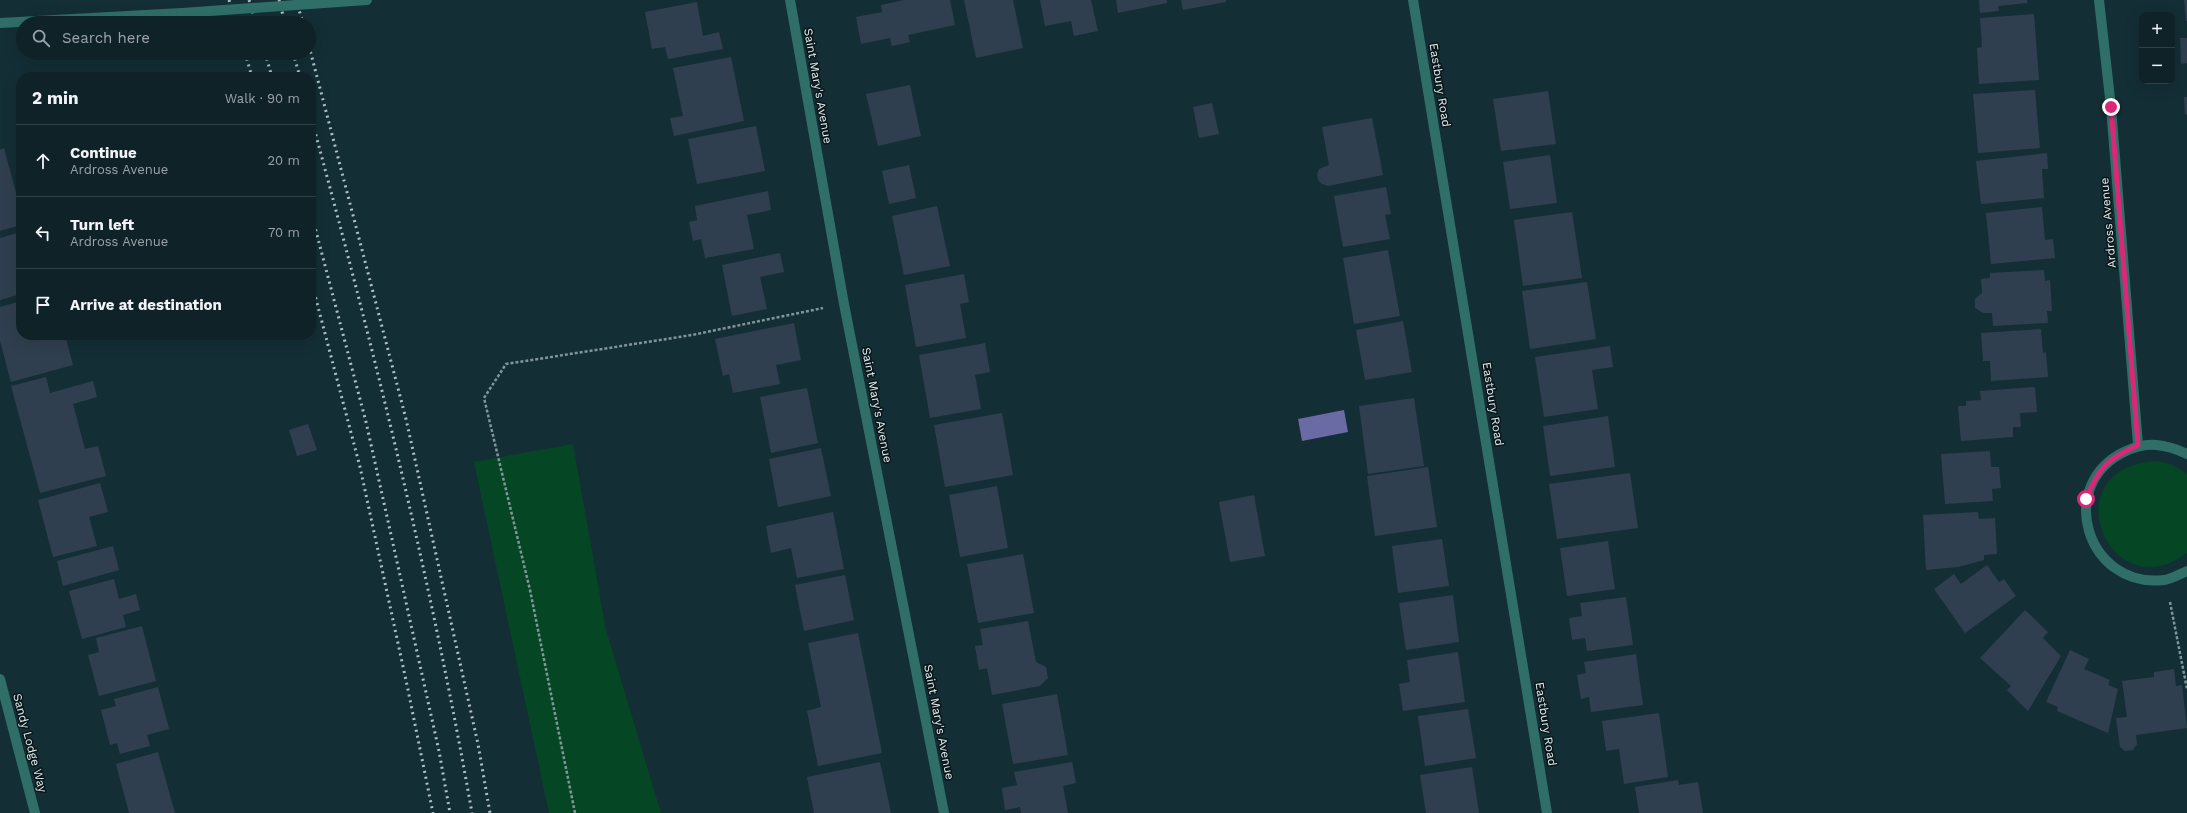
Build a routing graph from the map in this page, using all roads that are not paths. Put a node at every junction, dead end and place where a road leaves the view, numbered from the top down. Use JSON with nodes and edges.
{"nodes":[{"id":1,"x":367,"y":0,"type":"edge"},
{"id":2,"x":790,"y":0,"type":"edge"},
{"id":3,"x":1413,"y":0,"type":"edge"},
{"id":4,"x":2099,"y":0,"type":"edge"},
{"id":5,"x":127,"y":16,"type":"edge"},
{"id":6,"x":16,"y":22,"type":"edge"},
{"id":7,"x":0,"y":23,"type":"edge"},
{"id":8,"x":2138,"y":445,"type":"junction"},
{"id":9,"x":2187,"y":454,"type":"edge"},
{"id":10,"x":2187,"y":571,"type":"edge"},
{"id":11,"x":0,"y":679,"type":"edge"},
{"id":12,"x":35,"y":813,"type":"edge"},
{"id":13,"x":944,"y":813,"type":"edge"},
{"id":14,"x":1547,"y":813,"type":"edge"}],
"edges":[{"from":1,"to":5,"type":"street","bridge":true},
{"from":2,"to":13,"type":"street","name":"Saint Mary's Avenue"},
{"from":3,"to":14,"type":"street","name":"Eastbury Road"},
{"from":4,"to":8,"type":"street","name":"Ardross Avenue"},
{"from":6,"to":7,"type":"street","bridge":true},
{"from":8,"to":9,"type":"street"},
{"from":8,"to":10,"type":"street"},
{"from":11,"to":12,"type":"street","name":"Sandy Lodge Way"}]}
